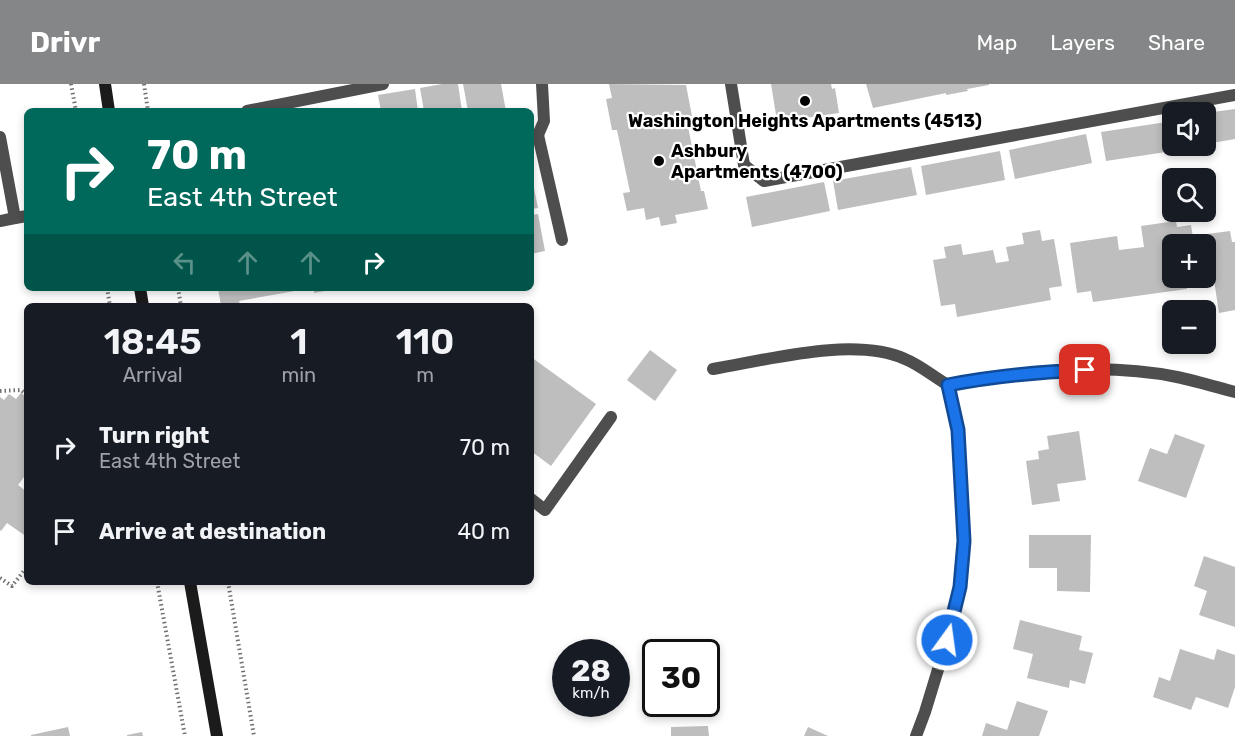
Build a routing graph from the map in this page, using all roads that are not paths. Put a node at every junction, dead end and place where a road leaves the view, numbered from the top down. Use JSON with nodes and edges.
{"nodes":[{"id":1,"x":105,"y":84,"type":"edge"},
{"id":2,"x":383,"y":84,"type":"edge"},
{"id":3,"x":542,"y":84,"type":"edge"},
{"id":4,"x":731,"y":84,"type":"edge"},
{"id":5,"x":1235,"y":95,"type":"edge"},
{"id":6,"x":109,"y":108,"type":"edge"},
{"id":7,"x":262,"y":108,"type":"edge"},
{"id":8,"x":534,"y":135,"type":"edge"},
{"id":9,"x":0,"y":137,"type":"edge"},
{"id":10,"x":21,"y":217,"type":"edge"},
{"id":11,"x":0,"y":221,"type":"edge"},
{"id":12,"x":562,"y":240,"type":"dead end"},
{"id":13,"x":713,"y":369,"type":"dead end"},
{"id":14,"x":948,"y":385,"type":"junction"},
{"id":15,"x":1235,"y":392,"type":"edge"},
{"id":16,"x":611,"y":417,"type":"dead end"},
{"id":17,"x":534,"y":501,"type":"edge"},
{"id":18,"x":191,"y":585,"type":"edge"},
{"id":19,"x":217,"y":736,"type":"edge"},
{"id":20,"x":916,"y":736,"type":"edge"}],
"edges":[{"from":1,"to":6,"type":"main road"},
{"from":2,"to":7,"type":"street"},
{"from":3,"to":8,"type":"street"},
{"from":4,"to":5,"type":"street"},
{"from":8,"to":12,"type":"street"},
{"from":9,"to":10,"type":"street"},
{"from":10,"to":11,"type":"street"},
{"from":13,"to":14,"type":"street"},
{"from":14,"to":15,"type":"street"},
{"from":14,"to":20,"type":"street"},
{"from":16,"to":17,"type":"street"},
{"from":18,"to":19,"type":"main road"}]}
